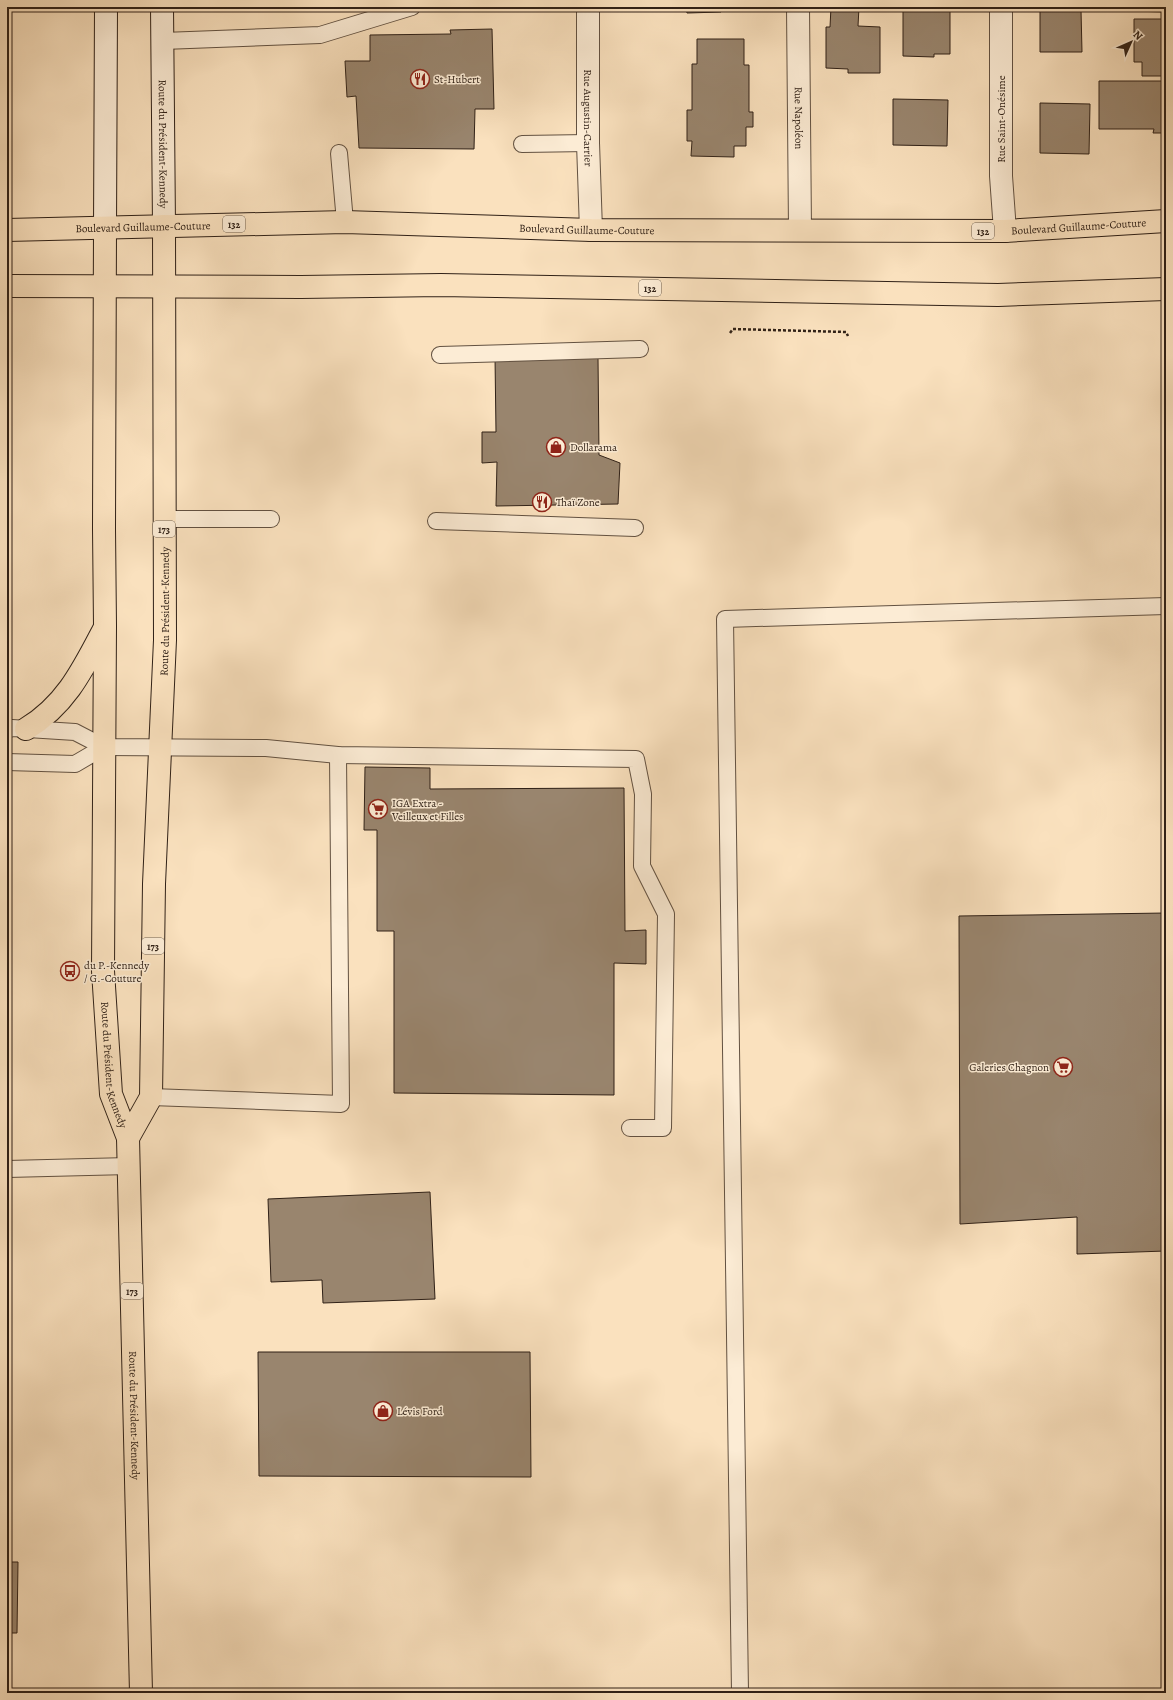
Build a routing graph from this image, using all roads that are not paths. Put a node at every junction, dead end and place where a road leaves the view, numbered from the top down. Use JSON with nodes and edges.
{"nodes":[{"id":1,"x":106,"y":7,"type":"edge"},
{"id":2,"x":162,"y":7,"type":"edge"},
{"id":3,"x":412,"y":7,"type":"edge"},
{"id":4,"x":588,"y":7,"type":"edge"},
{"id":5,"x":798,"y":7,"type":"edge"},
{"id":6,"x":1001,"y":7,"type":"edge"},
{"id":7,"x":163,"y":41,"type":"junction"},
{"id":8,"x":588,"y":143,"type":"junction"},
{"id":9,"x":522,"y":144,"type":"dead end"},
{"id":10,"x":339,"y":153,"type":"dead end"},
{"id":11,"x":1166,"y":221,"type":"edge"},
{"id":12,"x":345,"y":222,"type":"junction"},
{"id":13,"x":164,"y":226,"type":"junction"},
{"id":14,"x":105,"y":228,"type":"junction"},
{"id":15,"x":7,"y":230,"type":"edge"},
{"id":16,"x":591,"y":230,"type":"junction"},
{"id":17,"x":800,"y":230,"type":"junction"},
{"id":18,"x":1005,"y":231,"type":"junction"},
{"id":19,"x":7,"y":286,"type":"edge"},
{"id":20,"x":104,"y":286,"type":"junction"},
{"id":21,"x":164,"y":286,"type":"junction"},
{"id":22,"x":1166,"y":289,"type":"edge"},
{"id":23,"x":640,"y":349,"type":"dead end"},
{"id":24,"x":440,"y":355,"type":"dead end"},
{"id":25,"x":164,"y":519,"type":"junction"},
{"id":26,"x":271,"y":519,"type":"dead end"},
{"id":27,"x":436,"y":521,"type":"dead end"},
{"id":28,"x":635,"y":528,"type":"dead end"},
{"id":29,"x":1166,"y":606,"type":"edge"},
{"id":30,"x":105,"y":626,"type":"junction"},
{"id":31,"x":17,"y":730,"type":"edge"},
{"id":32,"x":104,"y":747,"type":"junction"},
{"id":33,"x":160,"y":747,"type":"junction"},
{"id":34,"x":338,"y":755,"type":"junction"},
{"id":35,"x":7,"y":762,"type":"edge"},
{"id":36,"x":151,"y":1098,"type":"junction"},
{"id":37,"x":630,"y":1128,"type":"dead end"},
{"id":38,"x":128,"y":1138,"type":"junction"},
{"id":39,"x":129,"y":1166,"type":"junction"},
{"id":40,"x":7,"y":1169,"type":"edge"},
{"id":41,"x":141,"y":1693,"type":"edge"},
{"id":42,"x":740,"y":1693,"type":"edge"}],
"edges":[{"from":1,"to":14,"type":"street","name":"Route du Président-Kennedy"},
{"from":2,"to":7,"type":"street","name":"Route du Président-Kennedy"},
{"from":3,"to":7,"type":"lane"},
{"from":4,"to":8,"type":"street","name":"Rue Augustin-Carrier"},
{"from":5,"to":17,"type":"street","name":"Rue Napoléon"},
{"from":6,"to":18,"type":"street","name":"Rue Saint-Onésime"},
{"from":7,"to":13,"type":"street","name":"Route du Président-Kennedy"},
{"from":8,"to":9,"type":"lane"},
{"from":8,"to":16,"type":"street","name":"Rue Augustin-Carrier"},
{"from":10,"to":12,"type":"lane"},
{"from":11,"to":18,"type":"main road","name":"Boulevard Guillaume-Couture","number":"132"},
{"from":12,"to":13,"type":"main road","name":"Boulevard Guillaume-Couture","number":"132"},
{"from":12,"to":16,"type":"main road","name":"Boulevard Guillaume-Couture","number":"132"},
{"from":13,"to":14,"type":"main road","name":"Boulevard Guillaume-Couture","number":"132"},
{"from":13,"to":21,"type":"main road","name":"Route du Président-Kennedy","number":"173"},
{"from":14,"to":15,"type":"main road","name":"Boulevard Guillaume-Couture","number":"132"},
{"from":14,"to":20,"type":"main road","name":"Route du Président-Kennedy","number":"173"},
{"from":16,"to":17,"type":"main road","name":"Boulevard Guillaume-Couture","number":"132"},
{"from":17,"to":18,"type":"main road","name":"Boulevard Guillaume-Couture","number":"132"},
{"from":19,"to":20,"type":"main road","number":"132"},
{"from":20,"to":21,"type":"main road","number":"132"},
{"from":20,"to":30,"type":"main road","name":"Route du Président-Kennedy","number":"173"},
{"from":21,"to":22,"type":"main road","number":"132"},
{"from":21,"to":25,"type":"main road","name":"Route du Président-Kennedy","number":"173"},
{"from":23,"to":24,"type":"lane"},
{"from":25,"to":26,"type":"lane"},
{"from":25,"to":33,"type":"main road","name":"Route du Président-Kennedy","number":"173"},
{"from":27,"to":28,"type":"lane"},
{"from":29,"to":42,"type":"lane"},
{"from":30,"to":31,"type":"main road"},
{"from":30,"to":32,"type":"main road","name":"Route du Président-Kennedy","number":"173"},
{"from":31,"to":32,"type":"lane"},
{"from":32,"to":33,"type":"lane"},
{"from":32,"to":35,"type":"lane"},
{"from":32,"to":38,"type":"main road","name":"Route du Président-Kennedy","number":"173"},
{"from":33,"to":34,"type":"lane"},
{"from":33,"to":36,"type":"main road","name":"Route du Président-Kennedy","number":"173"},
{"from":34,"to":36,"type":"lane"},
{"from":34,"to":37,"type":"lane"},
{"from":36,"to":38,"type":"main road","name":"Route du Président-Kennedy","number":"173"},
{"from":38,"to":39,"type":"main road","name":"Route du Président-Kennedy","number":"173"},
{"from":39,"to":40,"type":"lane"},
{"from":39,"to":41,"type":"main road","name":"Route du Président-Kennedy","number":"173"}]}
